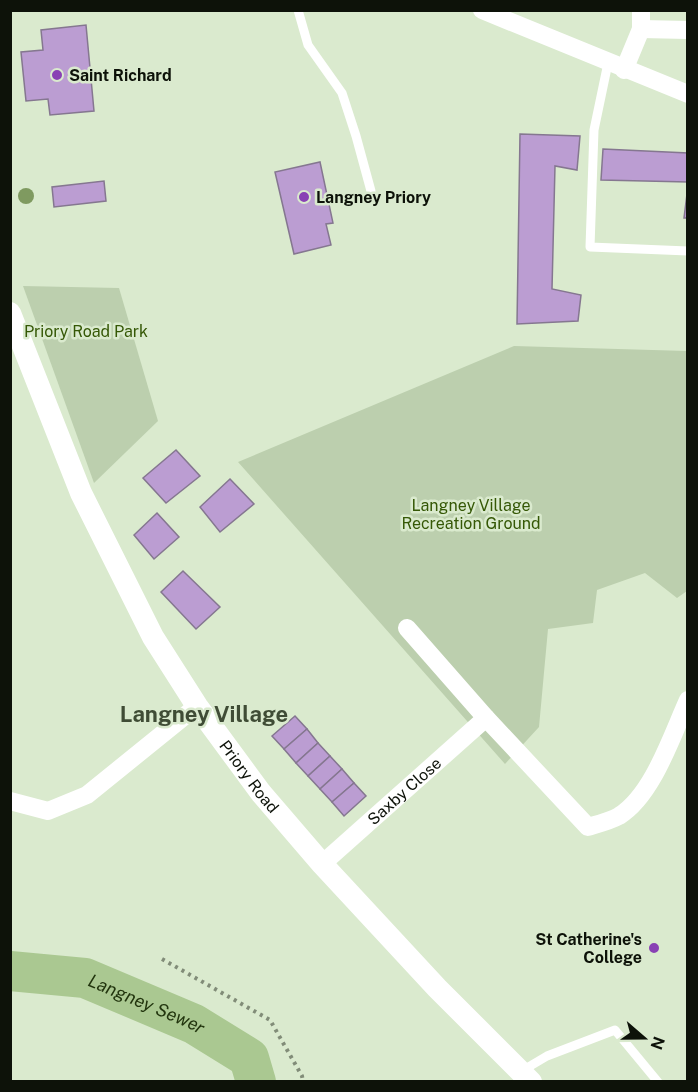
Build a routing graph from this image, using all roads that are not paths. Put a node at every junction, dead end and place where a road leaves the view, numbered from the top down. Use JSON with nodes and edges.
{"nodes":[{"id":1,"x":298,"y":10,"type":"edge"},
{"id":2,"x":482,"y":10,"type":"edge"},
{"id":3,"x":641,"y":10,"type":"edge"},
{"id":4,"x":641,"y":29,"type":"junction"},
{"id":5,"x":687,"y":30,"type":"edge"},
{"id":6,"x":616,"y":66,"type":"junction"},
{"id":7,"x":687,"y":94,"type":"edge"},
{"id":8,"x":371,"y":191,"type":"dead end"},
{"id":9,"x":687,"y":251,"type":"edge"},
{"id":10,"x":10,"y":313,"type":"edge"},
{"id":11,"x":407,"y":628,"type":"dead end"},
{"id":12,"x":687,"y":700,"type":"edge"},
{"id":13,"x":197,"y":706,"type":"junction"},
{"id":14,"x":486,"y":718,"type":"junction"},
{"id":15,"x":10,"y":801,"type":"edge"},
{"id":16,"x":322,"y":864,"type":"junction"},
{"id":17,"x":526,"y":1077,"type":"edge"},
{"id":18,"x":658,"y":1082,"type":"edge"}],
"edges":[{"from":1,"to":8,"type":"lane"},
{"from":2,"to":6,"type":"street"},
{"from":3,"to":4,"type":"street"},
{"from":4,"to":5,"type":"street"},
{"from":4,"to":6,"type":"street"},
{"from":6,"to":7,"type":"street"},
{"from":6,"to":9,"type":"lane"},
{"from":10,"to":13,"type":"street","name":"Priory Road"},
{"from":11,"to":14,"type":"street"},
{"from":12,"to":14,"type":"street"},
{"from":13,"to":15,"type":"street"},
{"from":13,"to":16,"type":"street","name":"Priory Road"},
{"from":14,"to":16,"type":"street","name":"Saxby Close"},
{"from":16,"to":17,"type":"street","name":"Priory Road"},
{"from":17,"to":18,"type":"lane"}]}
